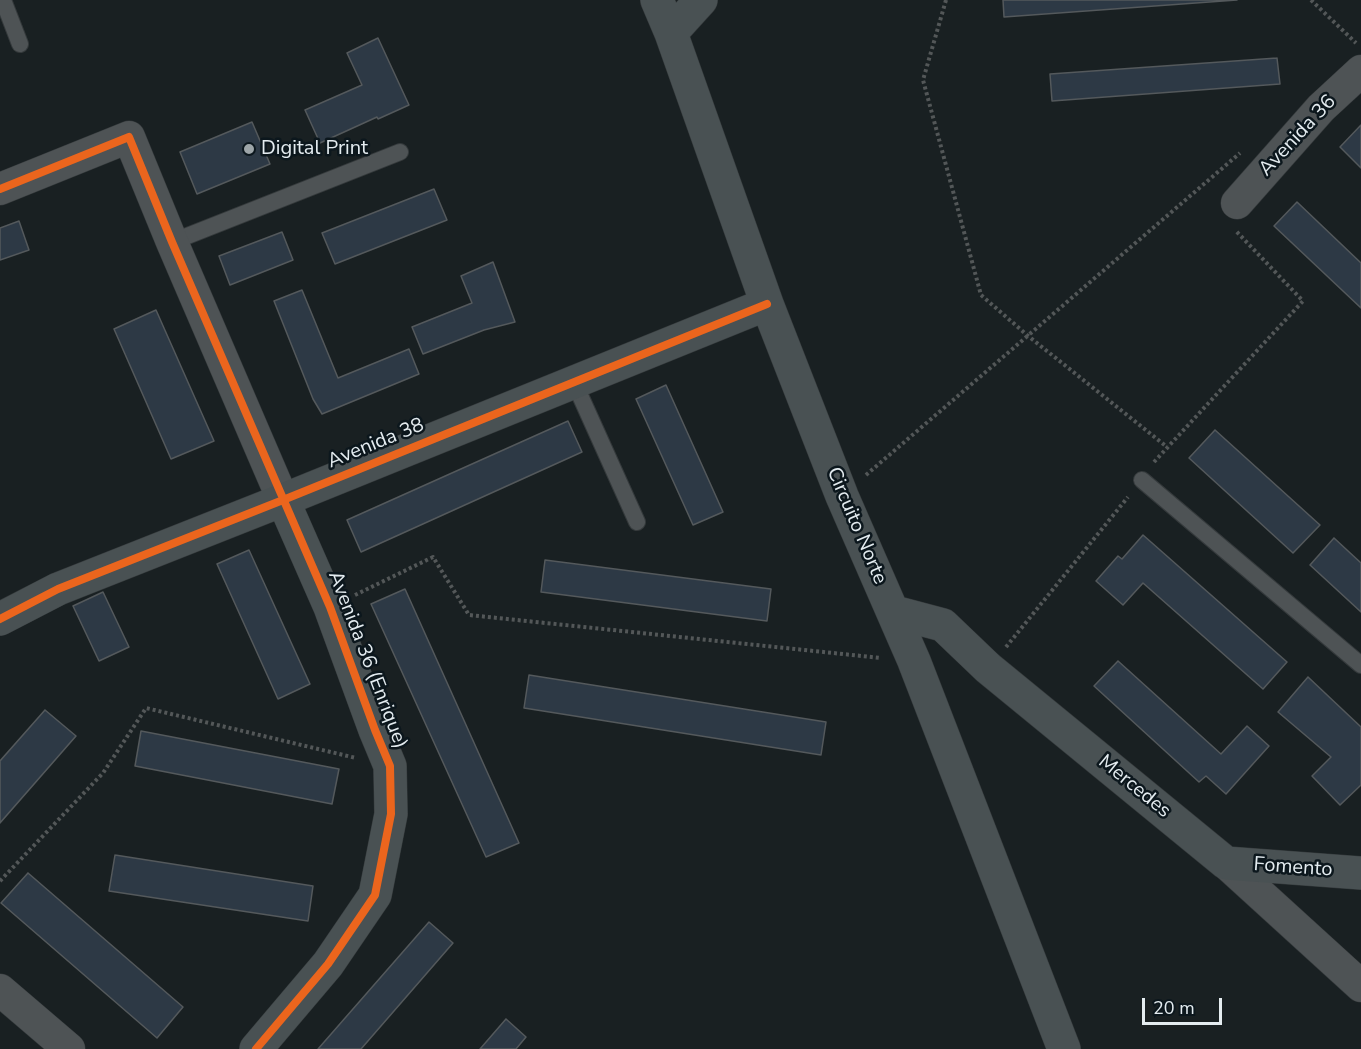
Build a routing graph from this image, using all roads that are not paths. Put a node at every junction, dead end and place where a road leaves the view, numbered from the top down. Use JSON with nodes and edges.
{"nodes":[{"id":1,"x":3,"y":0,"type":"edge"},
{"id":2,"x":657,"y":0,"type":"edge"},
{"id":3,"x":701,"y":0,"type":"edge"},
{"id":4,"x":671,"y":33,"type":"junction"},
{"id":5,"x":21,"y":44,"type":"dead end"},
{"id":6,"x":1361,"y":71,"type":"edge"},
{"id":7,"x":400,"y":152,"type":"dead end"},
{"id":8,"x":0,"y":189,"type":"edge"},
{"id":9,"x":1237,"y":203,"type":"road end"},
{"id":10,"x":172,"y":242,"type":"junction"},
{"id":11,"x":766,"y":304,"type":"junction"},
{"id":12,"x":574,"y":382,"type":"junction"},
{"id":13,"x":1142,"y":480,"type":"road end"},
{"id":14,"x":284,"y":500,"type":"junction"},
{"id":15,"x":636,"y":522,"type":"dead end"},
{"id":16,"x":894,"y":612,"type":"junction"},
{"id":17,"x":0,"y":619,"type":"edge"},
{"id":18,"x":1361,"y":665,"type":"edge"},
{"id":19,"x":1226,"y":863,"type":"junction"},
{"id":20,"x":1358,"y":869,"type":"edge"},
{"id":21,"x":1361,"y":986,"type":"edge"},
{"id":22,"x":0,"y":990,"type":"edge"},
{"id":23,"x":1057,"y":1045,"type":"edge"},
{"id":24,"x":69,"y":1049,"type":"edge"},
{"id":25,"x":256,"y":1049,"type":"edge"}],
"edges":[{"from":1,"to":5,"type":"lane"},
{"from":2,"to":4,"type":"street","name":"Circuito Norte"},
{"from":3,"to":4,"type":"street"},
{"from":4,"to":11,"type":"street","name":"Circuito Norte"},
{"from":6,"to":9,"type":"street","name":"Avenida 36"},
{"from":7,"to":10,"type":"lane"},
{"from":8,"to":10,"type":"street"},
{"from":10,"to":14,"type":"street"},
{"from":11,"to":12,"type":"street","name":"Avenida 38"},
{"from":11,"to":16,"type":"street","name":"Circuito Norte"},
{"from":12,"to":14,"type":"street","name":"Avenida 38"},
{"from":12,"to":15,"type":"lane"},
{"from":13,"to":18,"type":"lane"},
{"from":14,"to":17,"type":"street","name":"Avenida 38"},
{"from":14,"to":25,"type":"street","name":"Avenida 36 (Enrique)"},
{"from":16,"to":19,"type":"street","name":"Mercedes"},
{"from":16,"to":23,"type":"street","name":"Circuito Norte"},
{"from":19,"to":20,"type":"street","name":"Fomento"},
{"from":19,"to":21,"type":"street","name":"Mercedes"},
{"from":22,"to":24,"type":"street"}]}
